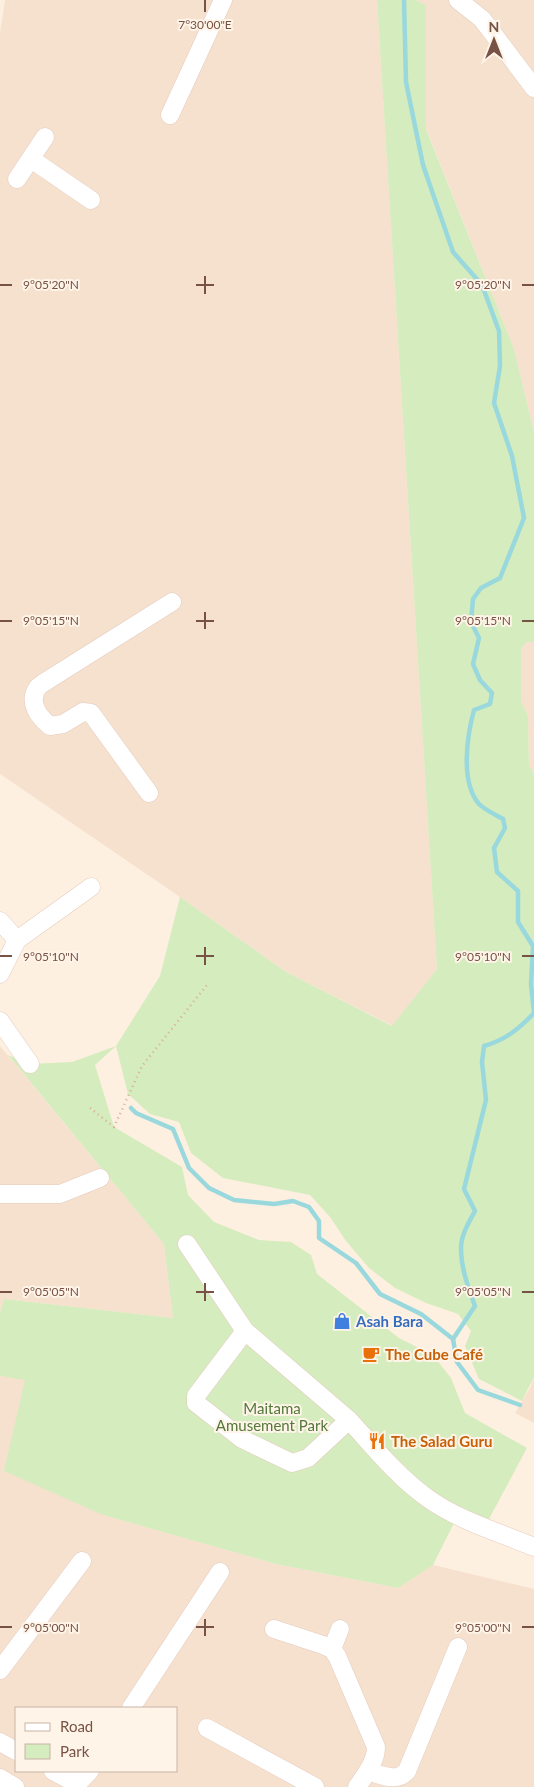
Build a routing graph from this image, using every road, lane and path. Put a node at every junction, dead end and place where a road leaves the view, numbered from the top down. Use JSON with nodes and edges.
{"nodes":[{"id":1,"x":222,"y":0,"type":"edge"},
{"id":2,"x":458,"y":0,"type":"edge"},
{"id":3,"x":534,"y":88,"type":"edge"},
{"id":4,"x":170,"y":115,"type":"dead end"},
{"id":5,"x":45,"y":137,"type":"dead end"},
{"id":6,"x":31,"y":159,"type":"junction"},
{"id":7,"x":17,"y":179,"type":"dead end"},
{"id":8,"x":91,"y":200,"type":"dead end"},
{"id":9,"x":172,"y":602,"type":"dead end"},
{"id":10,"x":149,"y":793,"type":"dead end"},
{"id":11,"x":91,"y":887,"type":"dead end"},
{"id":12,"x":0,"y":921,"type":"edge"},
{"id":13,"x":17,"y":940,"type":"junction"},
{"id":14,"x":0,"y":974,"type":"edge"},
{"id":15,"x":207,"y":986,"type":"dead end"},
{"id":16,"x":0,"y":1021,"type":"edge"},
{"id":17,"x":30,"y":1064,"type":"dead end"},
{"id":18,"x":90,"y":1108,"type":"dead end"},
{"id":19,"x":100,"y":1178,"type":"dead end"},
{"id":20,"x":0,"y":1194,"type":"edge"},
{"id":21,"x":188,"y":1244,"type":"dead end"},
{"id":22,"x":245,"y":1331,"type":"junction"},
{"id":23,"x":349,"y":1420,"type":"junction"},
{"id":24,"x":534,"y":1547,"type":"edge"},
{"id":25,"x":82,"y":1561,"type":"dead end"},
{"id":26,"x":220,"y":1572,"type":"dead end"},
{"id":27,"x":340,"y":1629,"type":"dead end"},
{"id":28,"x":274,"y":1630,"type":"dead end"},
{"id":29,"x":458,"y":1647,"type":"dead end"},
{"id":30,"x":332,"y":1649,"type":"junction"},
{"id":31,"x":0,"y":1670,"type":"edge"},
{"id":32,"x":132,"y":1707,"type":"edge"},
{"id":33,"x":207,"y":1728,"type":"dead end"},
{"id":34,"x":0,"y":1742,"type":"edge"},
{"id":35,"x":15,"y":1750,"type":"edge"},
{"id":36,"x":368,"y":1771,"type":"junction"},
{"id":37,"x":55,"y":1772,"type":"edge"},
{"id":38,"x":89,"y":1772,"type":"edge"},
{"id":39,"x":0,"y":1778,"type":"edge"},
{"id":40,"x":15,"y":1787,"type":"edge"},
{"id":41,"x":315,"y":1787,"type":"edge"},
{"id":42,"x":357,"y":1787,"type":"edge"}],
"edges":[{"from":1,"to":4,"type":"street"},
{"from":2,"to":3,"type":"street"},
{"from":5,"to":6,"type":"street"},
{"from":6,"to":7,"type":"street"},
{"from":6,"to":8,"type":"street"},
{"from":9,"to":10,"type":"street"},
{"from":11,"to":13,"type":"street"},
{"from":12,"to":13,"type":"street"},
{"from":13,"to":14,"type":"street"},
{"from":15,"to":18,"type":"path"},
{"from":16,"to":17,"type":"street"},
{"from":19,"to":20,"type":"street"},
{"from":21,"to":22,"type":"street"},
{"from":22,"to":23,"type":"street"},
{"from":22,"to":23,"type":"street"},
{"from":23,"to":24,"type":"street"},
{"from":25,"to":31,"type":"street"},
{"from":26,"to":32,"type":"street"},
{"from":27,"to":30,"type":"street"},
{"from":28,"to":30,"type":"street"},
{"from":29,"to":36,"type":"street"},
{"from":30,"to":36,"type":"street"},
{"from":33,"to":41,"type":"street"},
{"from":34,"to":35,"type":"street"},
{"from":36,"to":42,"type":"street"},
{"from":37,"to":38,"type":"street"},
{"from":39,"to":40,"type":"street"}]}
